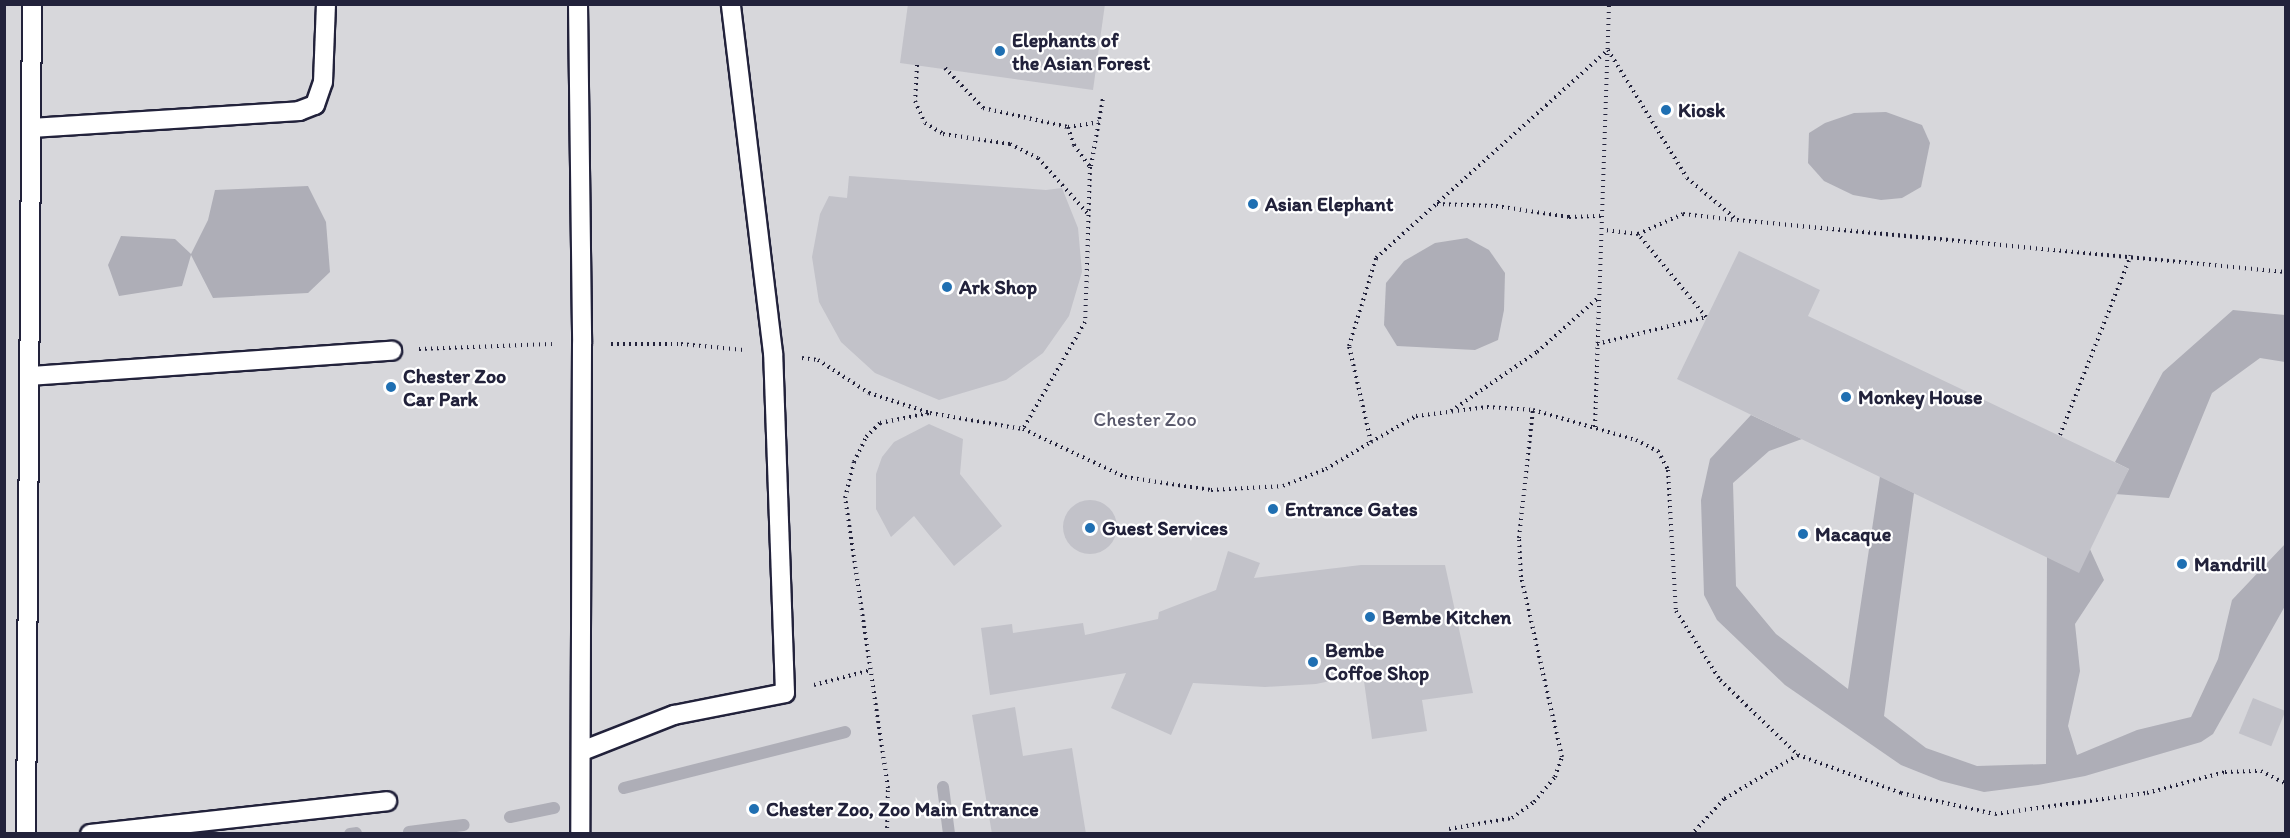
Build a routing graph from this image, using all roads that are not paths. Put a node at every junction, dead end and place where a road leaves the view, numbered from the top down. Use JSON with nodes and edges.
{"nodes":[{"id":1,"x":32,"y":4,"type":"edge"},
{"id":2,"x":326,"y":4,"type":"edge"},
{"id":3,"x":578,"y":4,"type":"edge"},
{"id":4,"x":730,"y":4,"type":"edge"},
{"id":5,"x":31,"y":128,"type":"junction"},
{"id":6,"x":392,"y":351,"type":"dead end"},
{"id":7,"x":30,"y":376,"type":"junction"},
{"id":8,"x":582,"y":751,"type":"junction"},
{"id":9,"x":387,"y":801,"type":"dead end"},
{"id":10,"x":26,"y":834,"type":"edge"},
{"id":11,"x":90,"y":834,"type":"edge"},
{"id":12,"x":580,"y":834,"type":"edge"}],
"edges":[{"from":1,"to":5,"type":"lane"},
{"from":2,"to":5,"type":"lane"},
{"from":3,"to":8,"type":"lane"},
{"from":4,"to":8,"type":"lane"},
{"from":5,"to":7,"type":"lane"},
{"from":6,"to":7,"type":"lane"},
{"from":7,"to":10,"type":"lane"},
{"from":8,"to":12,"type":"lane"},
{"from":9,"to":11,"type":"lane"}]}
